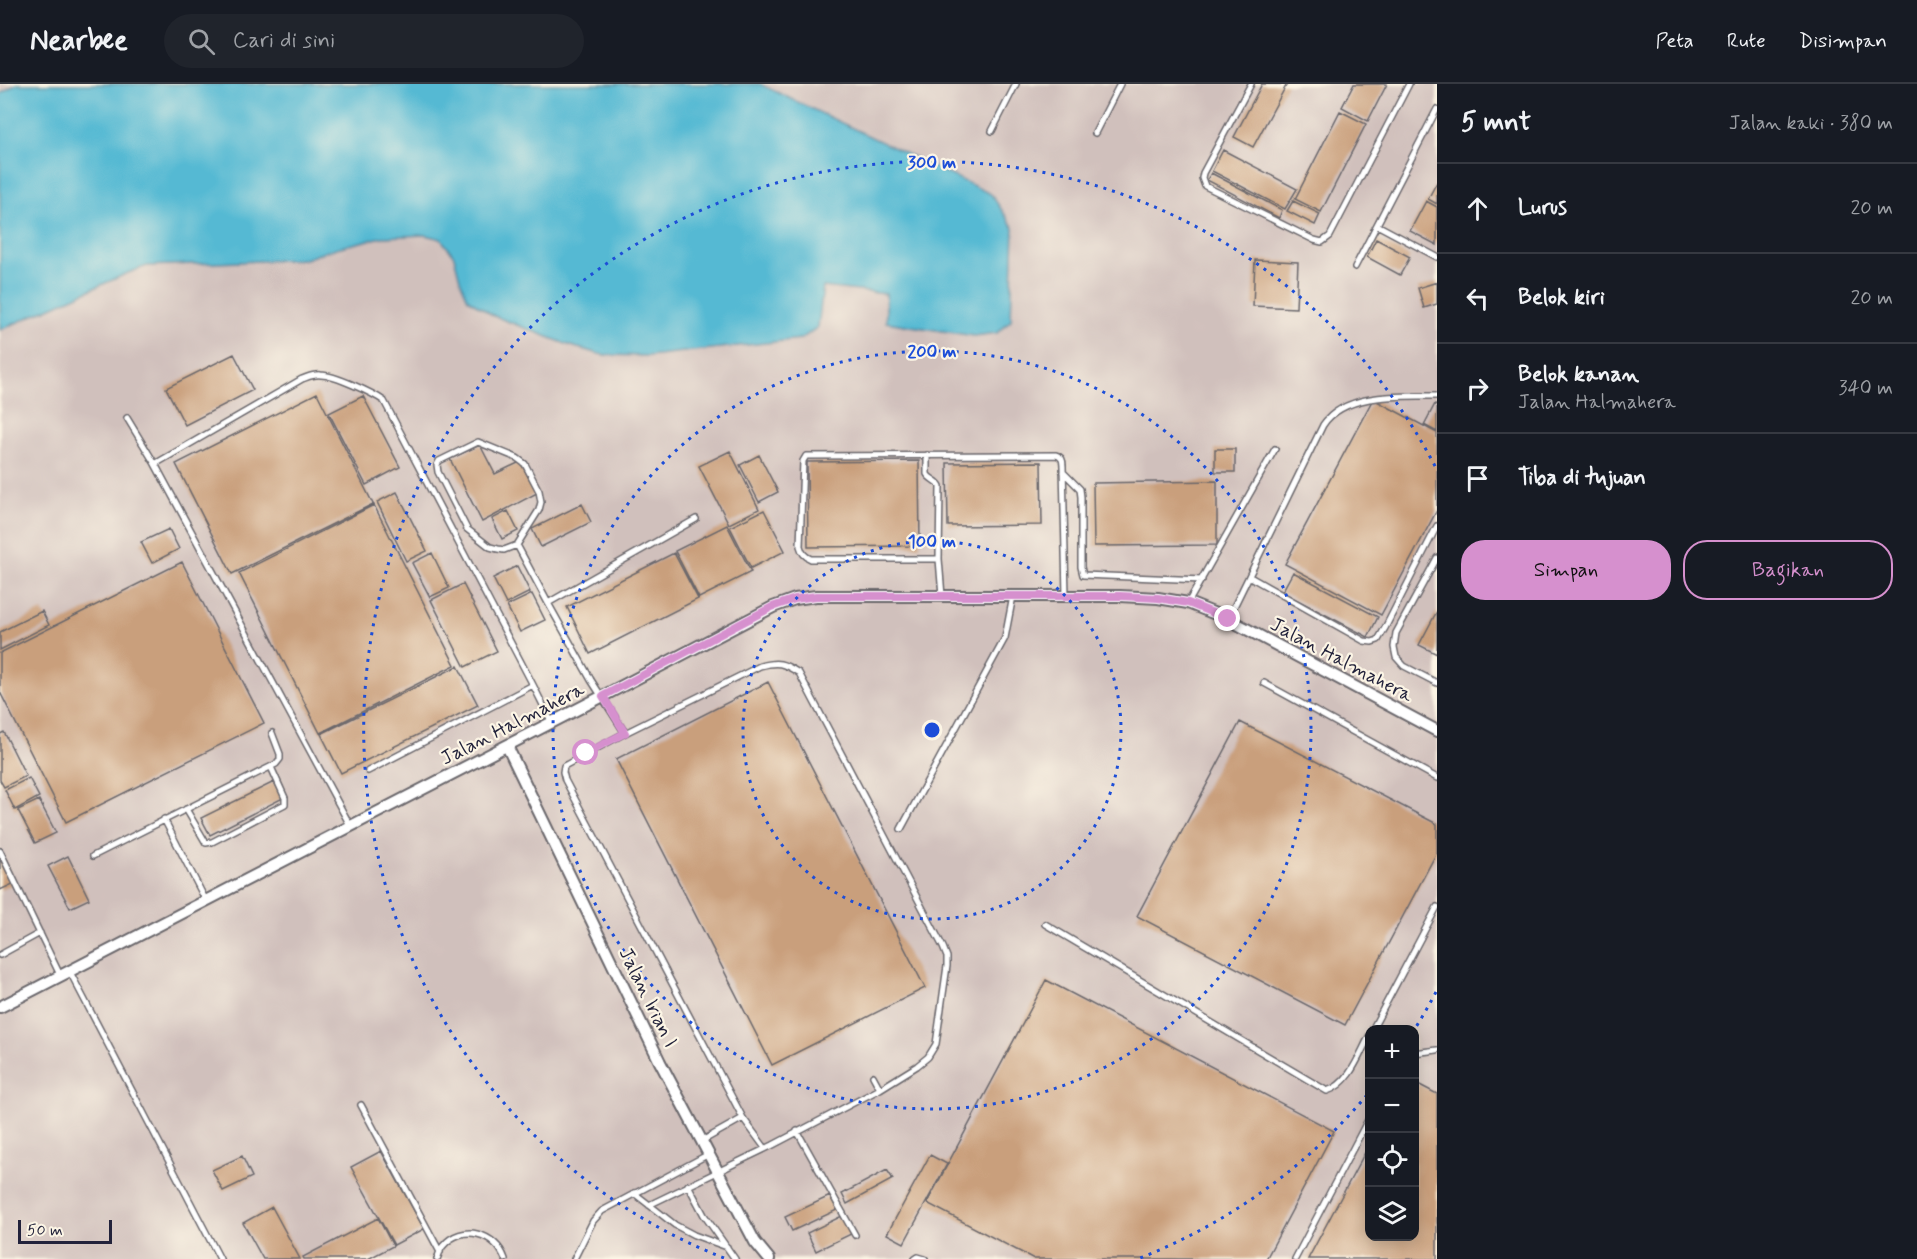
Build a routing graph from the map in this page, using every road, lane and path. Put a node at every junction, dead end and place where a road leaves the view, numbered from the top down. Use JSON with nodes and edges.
{"nodes":[{"id":1,"x":1016,"y":84,"type":"edge"},
{"id":2,"x":1120,"y":84,"type":"edge"},
{"id":3,"x":1251,"y":84,"type":"edge"},
{"id":4,"x":1409,"y":84,"type":"edge"},
{"id":5,"x":1437,"y":109,"type":"edge"},
{"id":6,"x":992,"y":131,"type":"dead end"},
{"id":7,"x":1095,"y":133,"type":"dead end"},
{"id":8,"x":1377,"y":225,"type":"junction"},
{"id":9,"x":1437,"y":257,"type":"edge"},
{"id":10,"x":1355,"y":267,"type":"dead end"},
{"id":11,"x":1437,"y":396,"type":"edge"},
{"id":12,"x":127,"y":418,"type":"dead end"},
{"id":13,"x":1275,"y":449,"type":"dead end"},
{"id":14,"x":927,"y":455,"type":"junction"},
{"id":15,"x":155,"y":464,"type":"junction"},
{"id":16,"x":1063,"y":472,"type":"junction"},
{"id":17,"x":696,"y":519,"type":"dead end"},
{"id":18,"x":1437,"y":526,"type":"edge"},
{"id":19,"x":517,"y":545,"type":"junction"},
{"id":20,"x":1437,"y":558,"type":"edge"},
{"id":21,"x":939,"y":560,"type":"junction"},
{"id":22,"x":1250,"y":577,"type":"junction"},
{"id":23,"x":1202,"y":580,"type":"junction"},
{"id":24,"x":942,"y":596,"type":"junction"},
{"id":25,"x":1013,"y":596,"type":"junction"},
{"id":26,"x":1066,"y":596,"type":"junction"},
{"id":27,"x":548,"y":603,"type":"junction"},
{"id":28,"x":1188,"y":603,"type":"junction"},
{"id":29,"x":1228,"y":619,"type":"junction"},
{"id":30,"x":1264,"y":683,"type":"dead end"},
{"id":31,"x":1437,"y":683,"type":"edge"},
{"id":32,"x":533,"y":684,"type":"junction"},
{"id":33,"x":603,"y":696,"type":"junction"},
{"id":34,"x":552,"y":723,"type":"junction"},
{"id":35,"x":1436,"y":728,"type":"edge"},
{"id":36,"x":272,"y":733,"type":"dead end"},
{"id":37,"x":625,"y":733,"type":"junction"},
{"id":38,"x":507,"y":746,"type":"junction"},
{"id":39,"x":271,"y":767,"type":"junction"},
{"id":40,"x":368,"y":771,"type":"dead end"},
{"id":41,"x":1437,"y":778,"type":"edge"},
{"id":42,"x":186,"y":809,"type":"junction"},
{"id":43,"x":164,"y":819,"type":"junction"},
{"id":44,"x":351,"y":827,"type":"junction"},
{"id":45,"x":901,"y":829,"type":"dead end"},
{"id":46,"x":0,"y":851,"type":"edge"},
{"id":47,"x":93,"y":856,"type":"dead end"},
{"id":48,"x":206,"y":902,"type":"junction"},
{"id":49,"x":1437,"y":907,"type":"edge"},
{"id":50,"x":1045,"y":924,"type":"dead end"},
{"id":51,"x":40,"y":933,"type":"junction"},
{"id":52,"x":0,"y":954,"type":"edge"},
{"id":53,"x":66,"y":975,"type":"junction"},
{"id":54,"x":0,"y":1007,"type":"edge"},
{"id":55,"x":1374,"y":1025,"type":"edge"},
{"id":56,"x":1365,"y":1044,"type":"edge"},
{"id":57,"x":1437,"y":1050,"type":"edge"},
{"id":58,"x":1419,"y":1052,"type":"edge"},
{"id":59,"x":873,"y":1076,"type":"dead end"},
{"id":60,"x":880,"y":1089,"type":"junction"},
{"id":61,"x":360,"y":1105,"type":"dead end"},
{"id":62,"x":743,"y":1118,"type":"junction"},
{"id":63,"x":1365,"y":1126,"type":"edge"},
{"id":64,"x":797,"y":1131,"type":"junction"},
{"id":65,"x":702,"y":1141,"type":"junction"},
{"id":66,"x":765,"y":1149,"type":"junction"},
{"id":67,"x":709,"y":1154,"type":"junction"},
{"id":68,"x":718,"y":1170,"type":"junction"},
{"id":69,"x":688,"y":1185,"type":"junction"},
{"id":70,"x":634,"y":1193,"type":"junction"},
{"id":71,"x":649,"y":1205,"type":"junction"},
{"id":72,"x":855,"y":1235,"type":"dead end"},
{"id":73,"x":727,"y":1247,"type":"junction"},
{"id":74,"x":440,"y":1252,"type":"junction"},
{"id":75,"x":220,"y":1259,"type":"edge"},
{"id":76,"x":437,"y":1259,"type":"edge"},
{"id":77,"x":505,"y":1259,"type":"edge"},
{"id":78,"x":574,"y":1259,"type":"edge"},
{"id":79,"x":735,"y":1259,"type":"edge"},
{"id":80,"x":769,"y":1259,"type":"edge"},
{"id":81,"x":915,"y":1259,"type":"edge"},
{"id":82,"x":926,"y":1259,"type":"edge"},
{"id":83,"x":1295,"y":1259,"type":"edge"}],
"edges":[{"from":1,"to":6,"type":"lane"},
{"from":2,"to":7,"type":"lane"},
{"from":3,"to":4,"type":"lane"},
{"from":5,"to":8,"type":"lane"},
{"from":8,"to":9,"type":"lane"},
{"from":8,"to":10,"type":"lane"},
{"from":11,"to":22,"type":"lane"},
{"from":12,"to":15,"type":"lane"},
{"from":13,"to":23,"type":"lane"},
{"from":14,"to":16,"type":"lane"},
{"from":14,"to":21,"type":"lane"},
{"from":14,"to":21,"type":"lane"},
{"from":15,"to":32,"type":"lane"},
{"from":15,"to":44,"type":"lane"},
{"from":16,"to":23,"type":"lane"},
{"from":16,"to":26,"type":"lane"},
{"from":17,"to":27,"type":"lane"},
{"from":18,"to":22,"type":"lane"},
{"from":19,"to":19,"type":"lane"},
{"from":19,"to":27,"type":"lane"},
{"from":20,"to":31,"type":"lane"},
{"from":21,"to":24,"type":"lane"},
{"from":22,"to":29,"type":"lane"},
{"from":23,"to":28,"type":"lane"},
{"from":24,"to":25,"type":"street","name":"Jalan Halmahera"},
{"from":24,"to":33,"type":"street","name":"Jalan Halmahera"},
{"from":25,"to":26,"type":"street","name":"Jalan Halmahera"},
{"from":25,"to":45,"type":"lane"},
{"from":26,"to":28,"type":"street","name":"Jalan Halmahera"},
{"from":27,"to":33,"type":"lane"},
{"from":28,"to":29,"type":"street","name":"Jalan Halmahera"},
{"from":29,"to":35,"type":"street","name":"Jalan Halmahera"},
{"from":30,"to":41,"type":"lane"},
{"from":32,"to":34,"type":"lane"},
{"from":32,"to":40,"type":"lane"},
{"from":33,"to":34,"type":"street","name":"Jalan Halmahera"},
{"from":33,"to":37,"type":"lane"},
{"from":34,"to":38,"type":"street","name":"Jalan Halmahera"},
{"from":36,"to":39,"type":"lane"},
{"from":37,"to":60,"type":"lane"},
{"from":37,"to":62,"type":"lane"},
{"from":38,"to":44,"type":"street","name":"Jalan Halmahera"},
{"from":38,"to":65,"type":"street","name":"Jalan Irian I"},
{"from":39,"to":42,"type":"lane"},
{"from":39,"to":42,"type":"lane"},
{"from":42,"to":43,"type":"lane"},
{"from":43,"to":47,"type":"lane"},
{"from":43,"to":48,"type":"lane"},
{"from":44,"to":48,"type":"street","name":"Jalan Halmahera"},
{"from":46,"to":51,"type":"lane"},
{"from":48,"to":53,"type":"street","name":"Jalan Halmahera"},
{"from":49,"to":55,"type":"lane"},
{"from":50,"to":56,"type":"lane"},
{"from":51,"to":52,"type":"lane"},
{"from":51,"to":53,"type":"lane"},
{"from":53,"to":54,"type":"street","name":"Jalan Halmahera"},
{"from":53,"to":75,"type":"lane"},
{"from":57,"to":58,"type":"lane"},
{"from":59,"to":60,"type":"lane"},
{"from":60,"to":64,"type":"lane"},
{"from":61,"to":74,"type":"lane"},
{"from":62,"to":65,"type":"lane"},
{"from":62,"to":66,"type":"lane"},
{"from":63,"to":83,"type":"lane"},
{"from":64,"to":66,"type":"lane"},
{"from":64,"to":72,"type":"lane"},
{"from":65,"to":67,"type":"street","name":"Jalan Irian I"},
{"from":66,"to":68,"type":"lane"},
{"from":67,"to":68,"type":"street","name":"Jalan Irian I"},
{"from":67,"to":70,"type":"lane"},
{"from":68,"to":69,"type":"lane"},
{"from":68,"to":80,"type":"street","name":"Jalan Irian I"},
{"from":69,"to":71,"type":"lane"},
{"from":69,"to":73,"type":"lane"},
{"from":70,"to":71,"type":"lane"},
{"from":70,"to":78,"type":"lane"},
{"from":71,"to":73,"type":"lane"},
{"from":73,"to":79,"type":"lane"},
{"from":74,"to":76,"type":"lane"},
{"from":74,"to":77,"type":"lane"},
{"from":81,"to":82,"type":"lane"}]}
